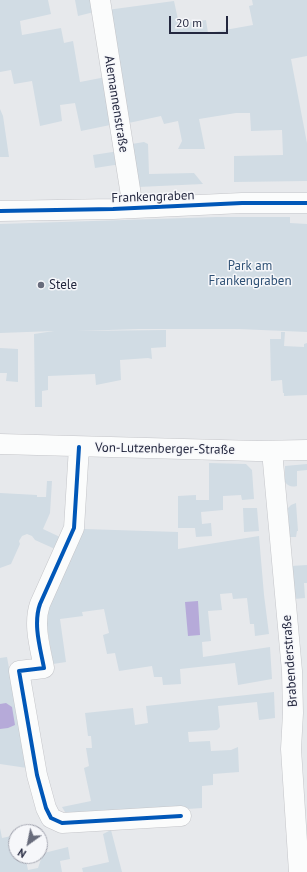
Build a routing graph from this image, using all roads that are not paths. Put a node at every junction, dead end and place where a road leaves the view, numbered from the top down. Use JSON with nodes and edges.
{"nodes":[{"id":1,"x":100,"y":0,"type":"edge"},
{"id":2,"x":307,"y":203,"type":"edge"},
{"id":3,"x":132,"y":208,"type":"junction"},
{"id":4,"x":0,"y":211,"type":"edge"},
{"id":5,"x":0,"y":444,"type":"edge"},
{"id":6,"x":79,"y":447,"type":"junction"},
{"id":7,"x":307,"y":450,"type":"edge"},
{"id":8,"x":272,"y":451,"type":"junction"},
{"id":9,"x":182,"y":816,"type":"dead end"},
{"id":10,"x":299,"y":872,"type":"edge"}],
"edges":[{"from":1,"to":3,"type":"street","name":"Alemannenstraße"},
{"from":2,"to":3,"type":"street","name":"Frankengraben"},
{"from":3,"to":4,"type":"street","name":"Frankengraben"},
{"from":5,"to":6,"type":"street","name":"Von-Lutzenberger-Straße"},
{"from":6,"to":8,"type":"street","name":"Von-Lutzenberger-Straße"},
{"from":6,"to":9,"type":"street"},
{"from":7,"to":8,"type":"street","name":"Von-Lutzenberger-Straße"},
{"from":8,"to":10,"type":"street","name":"Brabenderstraße"}]}
